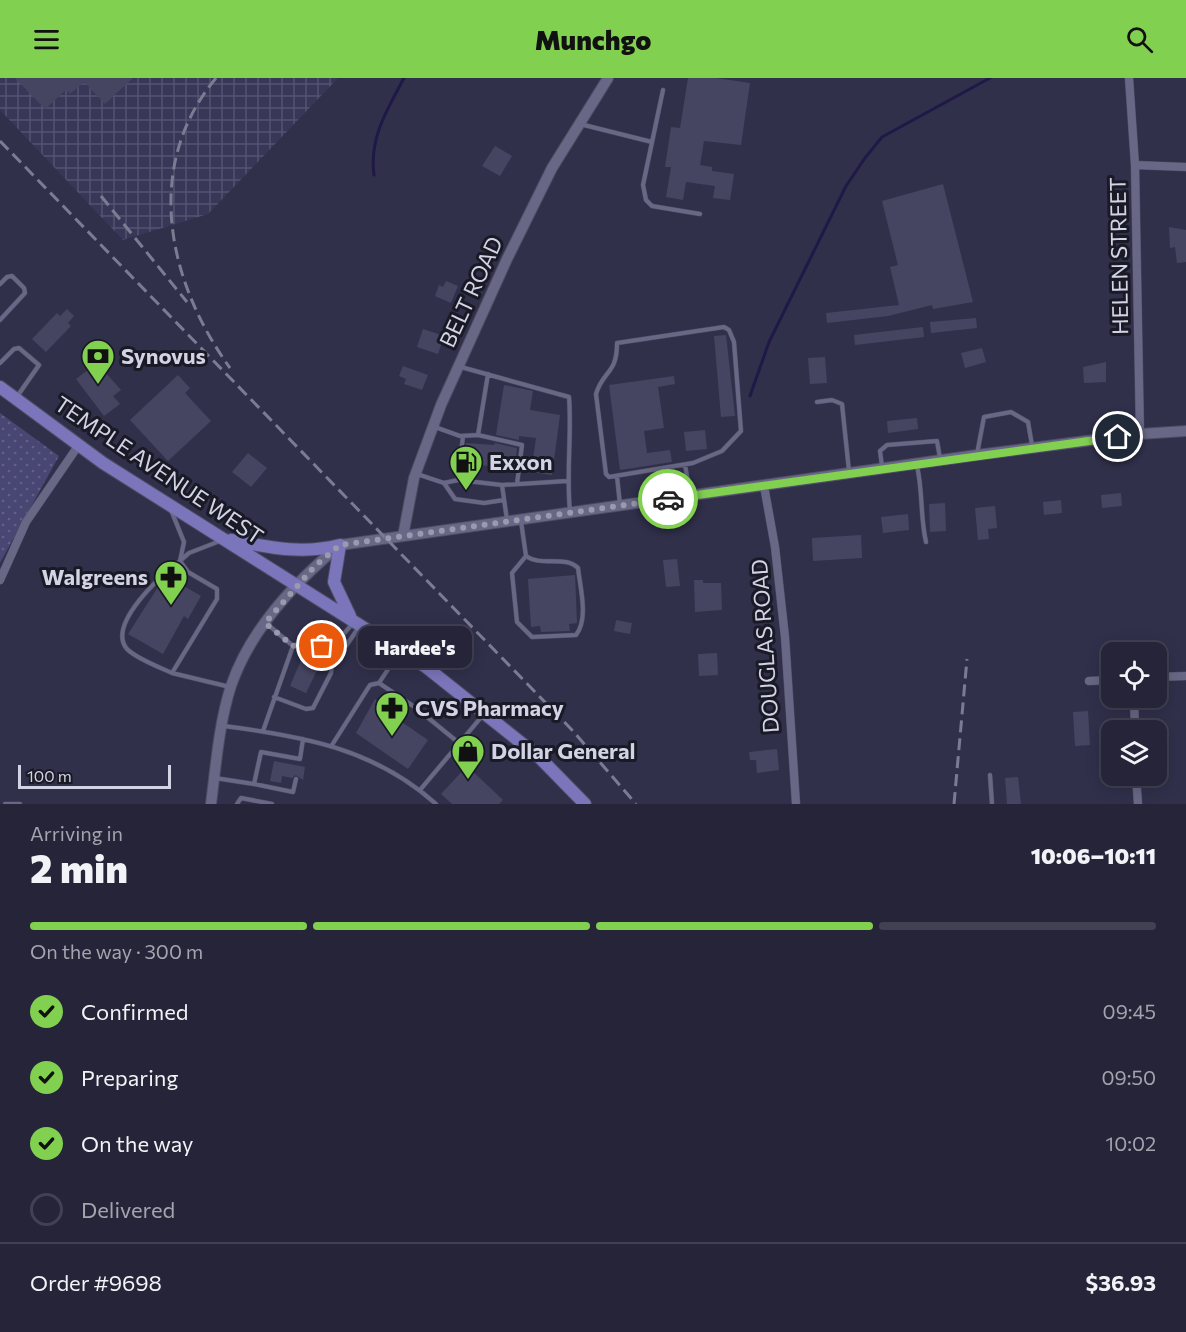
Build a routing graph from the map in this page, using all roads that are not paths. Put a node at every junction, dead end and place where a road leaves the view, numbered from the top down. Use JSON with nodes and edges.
{"nodes":[{"id":1,"x":608,"y":78,"type":"edge"},
{"id":2,"x":1129,"y":78,"type":"edge"},
{"id":3,"x":663,"y":90,"type":"dead end"},
{"id":4,"x":579,"y":123,"type":"junction"},
{"id":5,"x":652,"y":141,"type":"junction"},
{"id":6,"x":1135,"y":165,"type":"junction"},
{"id":7,"x":1186,"y":167,"type":"edge"},
{"id":8,"x":700,"y":214,"type":"dead end"},
{"id":9,"x":0,"y":284,"type":"edge"},
{"id":10,"x":0,"y":320,"type":"edge"},
{"id":11,"x":0,"y":363,"type":"edge"},
{"id":12,"x":459,"y":366,"type":"junction"},
{"id":13,"x":489,"y":374,"type":"junction"},
{"id":14,"x":0,"y":387,"type":"edge"},
{"id":15,"x":16,"y":398,"type":"junction"},
{"id":16,"x":817,"y":402,"type":"dead end"},
{"id":17,"x":433,"y":427,"type":"junction"},
{"id":18,"x":1186,"y":431,"type":"edge"},
{"id":19,"x":1140,"y":434,"type":"junction"},
{"id":20,"x":478,"y":435,"type":"junction"},
{"id":21,"x":464,"y":436,"type":"junction"},
{"id":22,"x":78,"y":446,"type":"junction"},
{"id":23,"x":1032,"y":448,"type":"junction"},
{"id":24,"x":977,"y":455,"type":"junction"},
{"id":25,"x":940,"y":461,"type":"junction"},
{"id":26,"x":685,"y":465,"type":"junction"},
{"id":27,"x":917,"y":465,"type":"junction"},
{"id":28,"x":883,"y":470,"type":"junction"},
{"id":29,"x":416,"y":474,"type":"junction"},
{"id":30,"x":850,"y":474,"type":"junction"},
{"id":31,"x":618,"y":476,"type":"junction"},
{"id":32,"x":458,"y":480,"type":"junction"},
{"id":33,"x":567,"y":481,"type":"junction"},
{"id":34,"x":444,"y":483,"type":"junction"},
{"id":35,"x":517,"y":484,"type":"junction"},
{"id":36,"x":502,"y":485,"type":"junction"},
{"id":37,"x":764,"y":486,"type":"junction"},
{"id":38,"x":690,"y":495,"type":"junction"},
{"id":39,"x":504,"y":501,"type":"junction"},
{"id":40,"x":620,"y":505,"type":"junction"},
{"id":41,"x":170,"y":506,"type":"junction"},
{"id":42,"x":570,"y":512,"type":"junction"},
{"id":43,"x":521,"y":520,"type":"junction"},
{"id":44,"x":507,"y":523,"type":"junction"},
{"id":45,"x":402,"y":536,"type":"junction"},
{"id":46,"x":225,"y":539,"type":"junction"},
{"id":47,"x":926,"y":542,"type":"dead end"},
{"id":48,"x":340,"y":545,"type":"junction"},
{"id":49,"x":526,"y":556,"type":"junction"},
{"id":50,"x":180,"y":561,"type":"junction"},
{"id":51,"x":0,"y":580,"type":"edge"},
{"id":52,"x":296,"y":586,"type":"junction"},
{"id":53,"x":355,"y":621,"type":"junction"},
{"id":54,"x":265,"y":623,"type":"junction"},
{"id":55,"x":293,"y":646,"type":"junction"},
{"id":56,"x":400,"y":651,"type":"junction"},
{"id":57,"x":334,"y":654,"type":"junction"},
{"id":58,"x":172,"y":673,"type":"junction"},
{"id":59,"x":1186,"y":676,"type":"edge"},
{"id":60,"x":1167,"y":677,"type":"edge"},
{"id":61,"x":1101,"y":680,"type":"edge"},
{"id":62,"x":1089,"y":681,"type":"dead end"},
{"id":63,"x":379,"y":683,"type":"junction"},
{"id":64,"x":231,"y":687,"type":"junction"},
{"id":65,"x":274,"y":697,"type":"junction"},
{"id":66,"x":484,"y":713,"type":"junction"},
{"id":67,"x":222,"y":726,"type":"junction"},
{"id":68,"x":263,"y":731,"type":"junction"},
{"id":69,"x":303,"y":739,"type":"junction"},
{"id":70,"x":459,"y":744,"type":"junction"},
{"id":71,"x":332,"y":745,"type":"junction"},
{"id":72,"x":300,"y":759,"type":"junction"},
{"id":73,"x":299,"y":765,"type":"dead end"},
{"id":74,"x":990,"y":775,"type":"dead end"},
{"id":75,"x":214,"y":777,"type":"junction"},
{"id":76,"x":296,"y":779,"type":"dead end"},
{"id":77,"x":254,"y":784,"type":"junction"},
{"id":78,"x":1137,"y":786,"type":"edge"},
{"id":79,"x":420,"y":790,"type":"junction"},
{"id":80,"x":5,"y":804,"type":"edge"},
{"id":81,"x":20,"y":804,"type":"edge"},
{"id":82,"x":211,"y":804,"type":"edge"},
{"id":83,"x":237,"y":804,"type":"edge"},
{"id":84,"x":272,"y":804,"type":"edge"},
{"id":85,"x":436,"y":804,"type":"edge"},
{"id":86,"x":585,"y":804,"type":"edge"},
{"id":87,"x":796,"y":804,"type":"edge"},
{"id":88,"x":992,"y":804,"type":"edge"},
{"id":89,"x":1138,"y":804,"type":"edge"}],
"edges":[{"from":1,"to":4,"type":"main road","name":"BELT ROAD"},
{"from":2,"to":6,"type":"street","name":"HELEN STREET"},
{"from":3,"to":5,"type":"lane"},
{"from":4,"to":5,"type":"lane"},
{"from":4,"to":12,"type":"main road","name":"BELT ROAD"},
{"from":5,"to":8,"type":"lane"},
{"from":6,"to":7,"type":"street"},
{"from":6,"to":19,"type":"street","name":"HELEN STREET"},
{"from":9,"to":10,"type":"lane"},
{"from":11,"to":15,"type":"lane"},
{"from":12,"to":13,"type":"lane"},
{"from":12,"to":17,"type":"main road","name":"BELT ROAD"},
{"from":13,"to":20,"type":"lane"},
{"from":13,"to":33,"type":"lane"},
{"from":14,"to":15,"type":"main road","name":"TEMPLE AVENUE WEST"},
{"from":15,"to":22,"type":"main road","name":"TEMPLE AVENUE WEST"},
{"from":16,"to":30,"type":"lane"},
{"from":17,"to":21,"type":"lane"},
{"from":17,"to":29,"type":"main road","name":"BELT ROAD"},
{"from":18,"to":19,"type":"main road"},
{"from":19,"to":23,"type":"main road"},
{"from":20,"to":21,"type":"lane"},
{"from":20,"to":35,"type":"lane"},
{"from":21,"to":32,"type":"lane"},
{"from":22,"to":41,"type":"main road","name":"TEMPLE AVENUE WEST"},
{"from":22,"to":51,"type":"street"},
{"from":23,"to":24,"type":"main road"},
{"from":23,"to":24,"type":"lane"},
{"from":24,"to":25,"type":"main road"},
{"from":25,"to":27,"type":"main road"},
{"from":25,"to":28,"type":"lane"},
{"from":26,"to":31,"type":"lane"},
{"from":26,"to":31,"type":"lane"},
{"from":26,"to":38,"type":"lane"},
{"from":27,"to":28,"type":"main road"},
{"from":27,"to":47,"type":"lane"},
{"from":28,"to":30,"type":"main road"},
{"from":29,"to":34,"type":"lane"},
{"from":29,"to":45,"type":"main road","name":"BELT ROAD"},
{"from":30,"to":37,"type":"main road"},
{"from":31,"to":40,"type":"lane"},
{"from":32,"to":34,"type":"lane"},
{"from":32,"to":36,"type":"lane"},
{"from":33,"to":35,"type":"lane"},
{"from":33,"to":42,"type":"lane"},
{"from":34,"to":39,"type":"lane"},
{"from":35,"to":36,"type":"lane"},
{"from":36,"to":39,"type":"lane"},
{"from":37,"to":38,"type":"main road"},
{"from":37,"to":87,"type":"street","name":"DOUGLAS ROAD"},
{"from":38,"to":40,"type":"main road"},
{"from":39,"to":44,"type":"lane"},
{"from":40,"to":42,"type":"main road"},
{"from":41,"to":46,"type":"main road","name":"TEMPLE AVENUE WEST"},
{"from":41,"to":50,"type":"lane"},
{"from":42,"to":43,"type":"main road"},
{"from":43,"to":44,"type":"main road"},
{"from":43,"to":49,"type":"lane"},
{"from":44,"to":45,"type":"main road"},
{"from":45,"to":48,"type":"main road"},
{"from":46,"to":48,"type":"main road"},
{"from":46,"to":50,"type":"lane"},
{"from":46,"to":52,"type":"main road","name":"TEMPLE AVENUE WEST"},
{"from":48,"to":52,"type":"main road"},
{"from":48,"to":53,"type":"main road"},
{"from":49,"to":49,"type":"lane"},
{"from":50,"to":58,"type":"lane"},
{"from":50,"to":58,"type":"lane"},
{"from":52,"to":53,"type":"main road","name":"TEMPLE AVENUE WEST"},
{"from":52,"to":54,"type":"main road"},
{"from":53,"to":56,"type":"main road","name":"TEMPLE AVENUE WEST"},
{"from":53,"to":57,"type":"lane"},
{"from":53,"to":57,"type":"lane"},
{"from":54,"to":55,"type":"lane"},
{"from":54,"to":64,"type":"main road"},
{"from":55,"to":57,"type":"lane"},
{"from":55,"to":65,"type":"lane"},
{"from":56,"to":63,"type":"lane"},
{"from":56,"to":66,"type":"main road","name":"TEMPLE AVENUE WEST"},
{"from":57,"to":65,"type":"lane"},
{"from":58,"to":64,"type":"lane"},
{"from":59,"to":60,"type":"street"},
{"from":61,"to":62,"type":"street"},
{"from":63,"to":70,"type":"lane"},
{"from":63,"to":71,"type":"lane"},
{"from":64,"to":67,"type":"main road"},
{"from":65,"to":68,"type":"lane"},
{"from":66,"to":70,"type":"lane"},
{"from":66,"to":86,"type":"main road","name":"TEMPLE AVENUE WEST"},
{"from":67,"to":68,"type":"lane"},
{"from":67,"to":75,"type":"main road"},
{"from":68,"to":69,"type":"lane"},
{"from":69,"to":71,"type":"lane"},
{"from":69,"to":72,"type":"lane"},
{"from":70,"to":79,"type":"lane"},
{"from":71,"to":79,"type":"lane"},
{"from":72,"to":73,"type":"lane"},
{"from":72,"to":77,"type":"lane"},
{"from":74,"to":88,"type":"lane"},
{"from":75,"to":77,"type":"lane"},
{"from":75,"to":82,"type":"main road"},
{"from":76,"to":77,"type":"lane"},
{"from":78,"to":89,"type":"street"},
{"from":79,"to":85,"type":"lane"},
{"from":80,"to":81,"type":"lane"},
{"from":83,"to":84,"type":"lane"}]}
